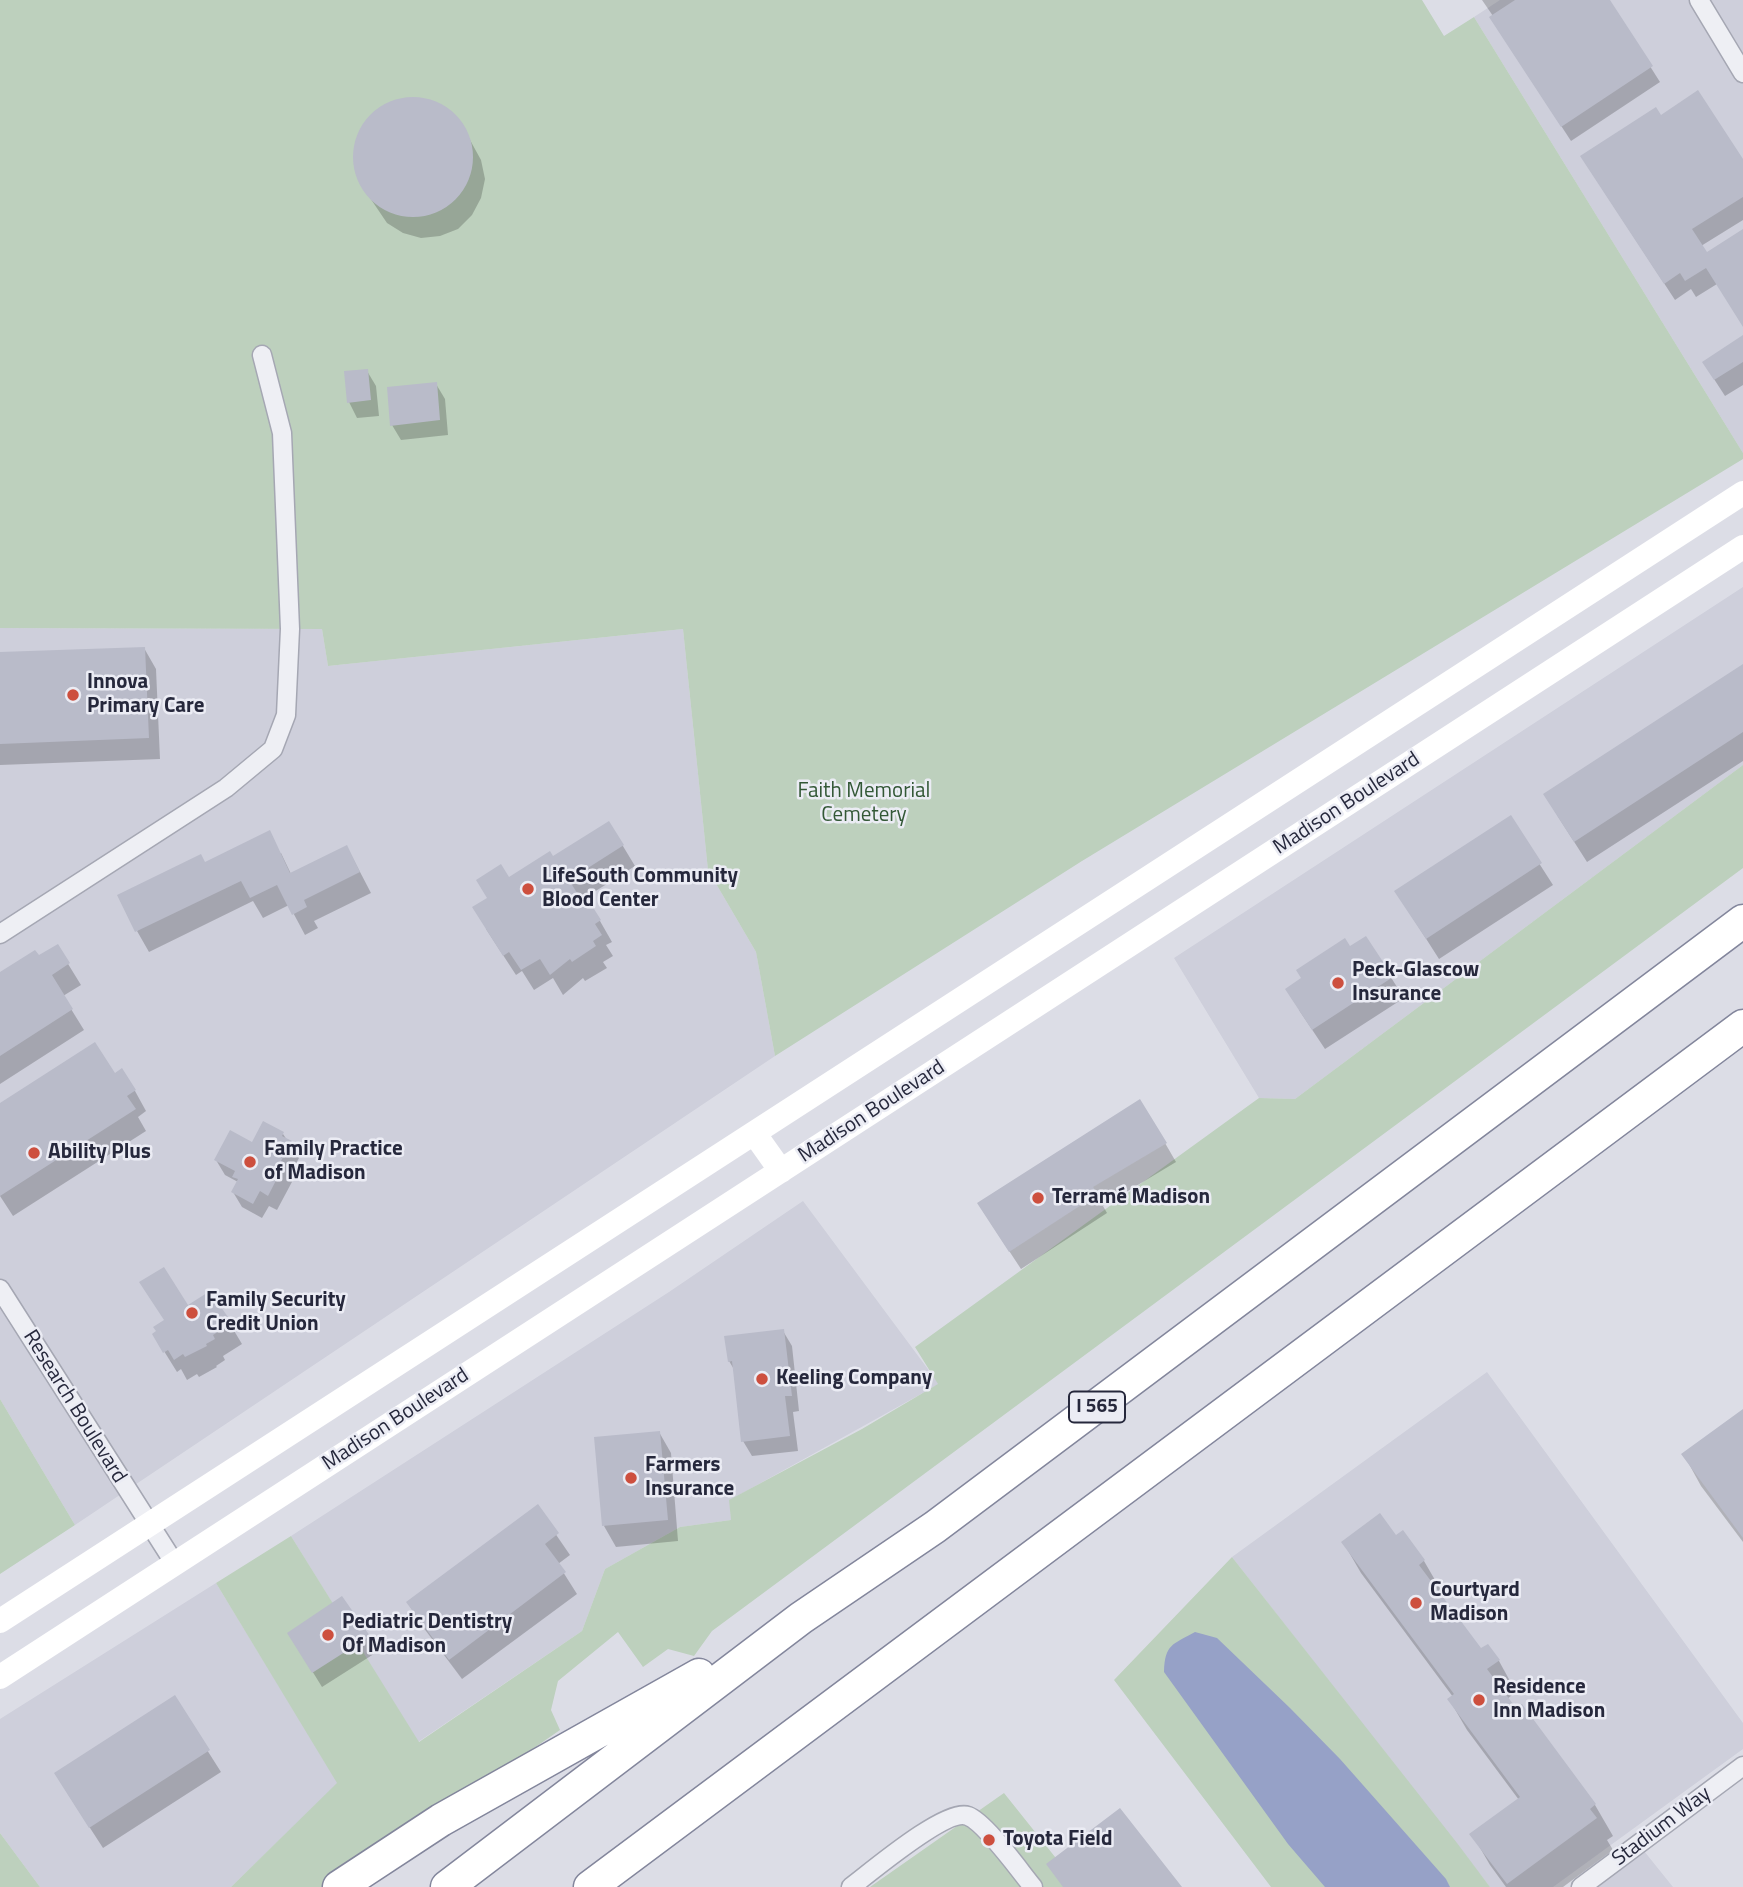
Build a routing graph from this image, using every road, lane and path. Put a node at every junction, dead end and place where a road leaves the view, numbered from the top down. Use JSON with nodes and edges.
{"nodes":[{"id":1,"x":1699,"y":0,"type":"edge"},
{"id":2,"x":1743,"y":73,"type":"edge"},
{"id":3,"x":262,"y":355,"type":"dead end"},
{"id":4,"x":1743,"y":493,"type":"edge"},
{"id":5,"x":1743,"y":547,"type":"edge"},
{"id":6,"x":1743,"y":921,"type":"edge"},
{"id":7,"x":0,"y":934,"type":"edge"},
{"id":8,"x":1743,"y":1026,"type":"edge"},
{"id":9,"x":754,"y":1133,"type":"junction"},
{"id":10,"x":781,"y":1171,"type":"junction"},
{"id":11,"x":0,"y":1289,"type":"edge"},
{"id":12,"x":149,"y":1525,"type":"junction"},
{"id":13,"x":175,"y":1564,"type":"junction"},
{"id":14,"x":801,"y":1618,"type":"junction"},
{"id":15,"x":0,"y":1622,"type":"edge"},
{"id":16,"x":0,"y":1677,"type":"edge"},
{"id":17,"x":1743,"y":1766,"type":"edge"},
{"id":18,"x":729,"y":1783,"type":"junction"},
{"id":19,"x":339,"y":1887,"type":"edge"},
{"id":20,"x":447,"y":1887,"type":"edge"},
{"id":21,"x":590,"y":1887,"type":"edge"},
{"id":22,"x":627,"y":1887,"type":"edge"},
{"id":23,"x":851,"y":1887,"type":"edge"},
{"id":24,"x":1033,"y":1887,"type":"edge"},
{"id":25,"x":1581,"y":1887,"type":"edge"}],
"edges":[{"from":1,"to":2,"type":"street"},
{"from":3,"to":7,"type":"street"},
{"from":4,"to":9,"type":"main road"},
{"from":5,"to":10,"type":"main road","name":"Madison Boulevard"},
{"from":6,"to":14,"type":"highway","number":"I 565"},
{"from":8,"to":18,"type":"highway"},
{"from":9,"to":10,"type":"main road"},
{"from":9,"to":12,"type":"main road"},
{"from":10,"to":13,"type":"main road","name":"Madison Boulevard"},
{"from":11,"to":12,"type":"street","name":"Research Boulevard"},
{"from":12,"to":13,"type":"street","name":"Research Boulevard"},
{"from":12,"to":15,"type":"main road"},
{"from":13,"to":16,"type":"main road","name":"Madison Boulevard"},
{"from":14,"to":19,"type":"highway"},
{"from":14,"to":20,"type":"highway","number":"I 565"},
{"from":17,"to":25,"type":"street","name":"Stadium Way"},
{"from":18,"to":21,"type":"highway"},
{"from":18,"to":22,"type":"highway"},
{"from":23,"to":24,"type":"street"}]}
